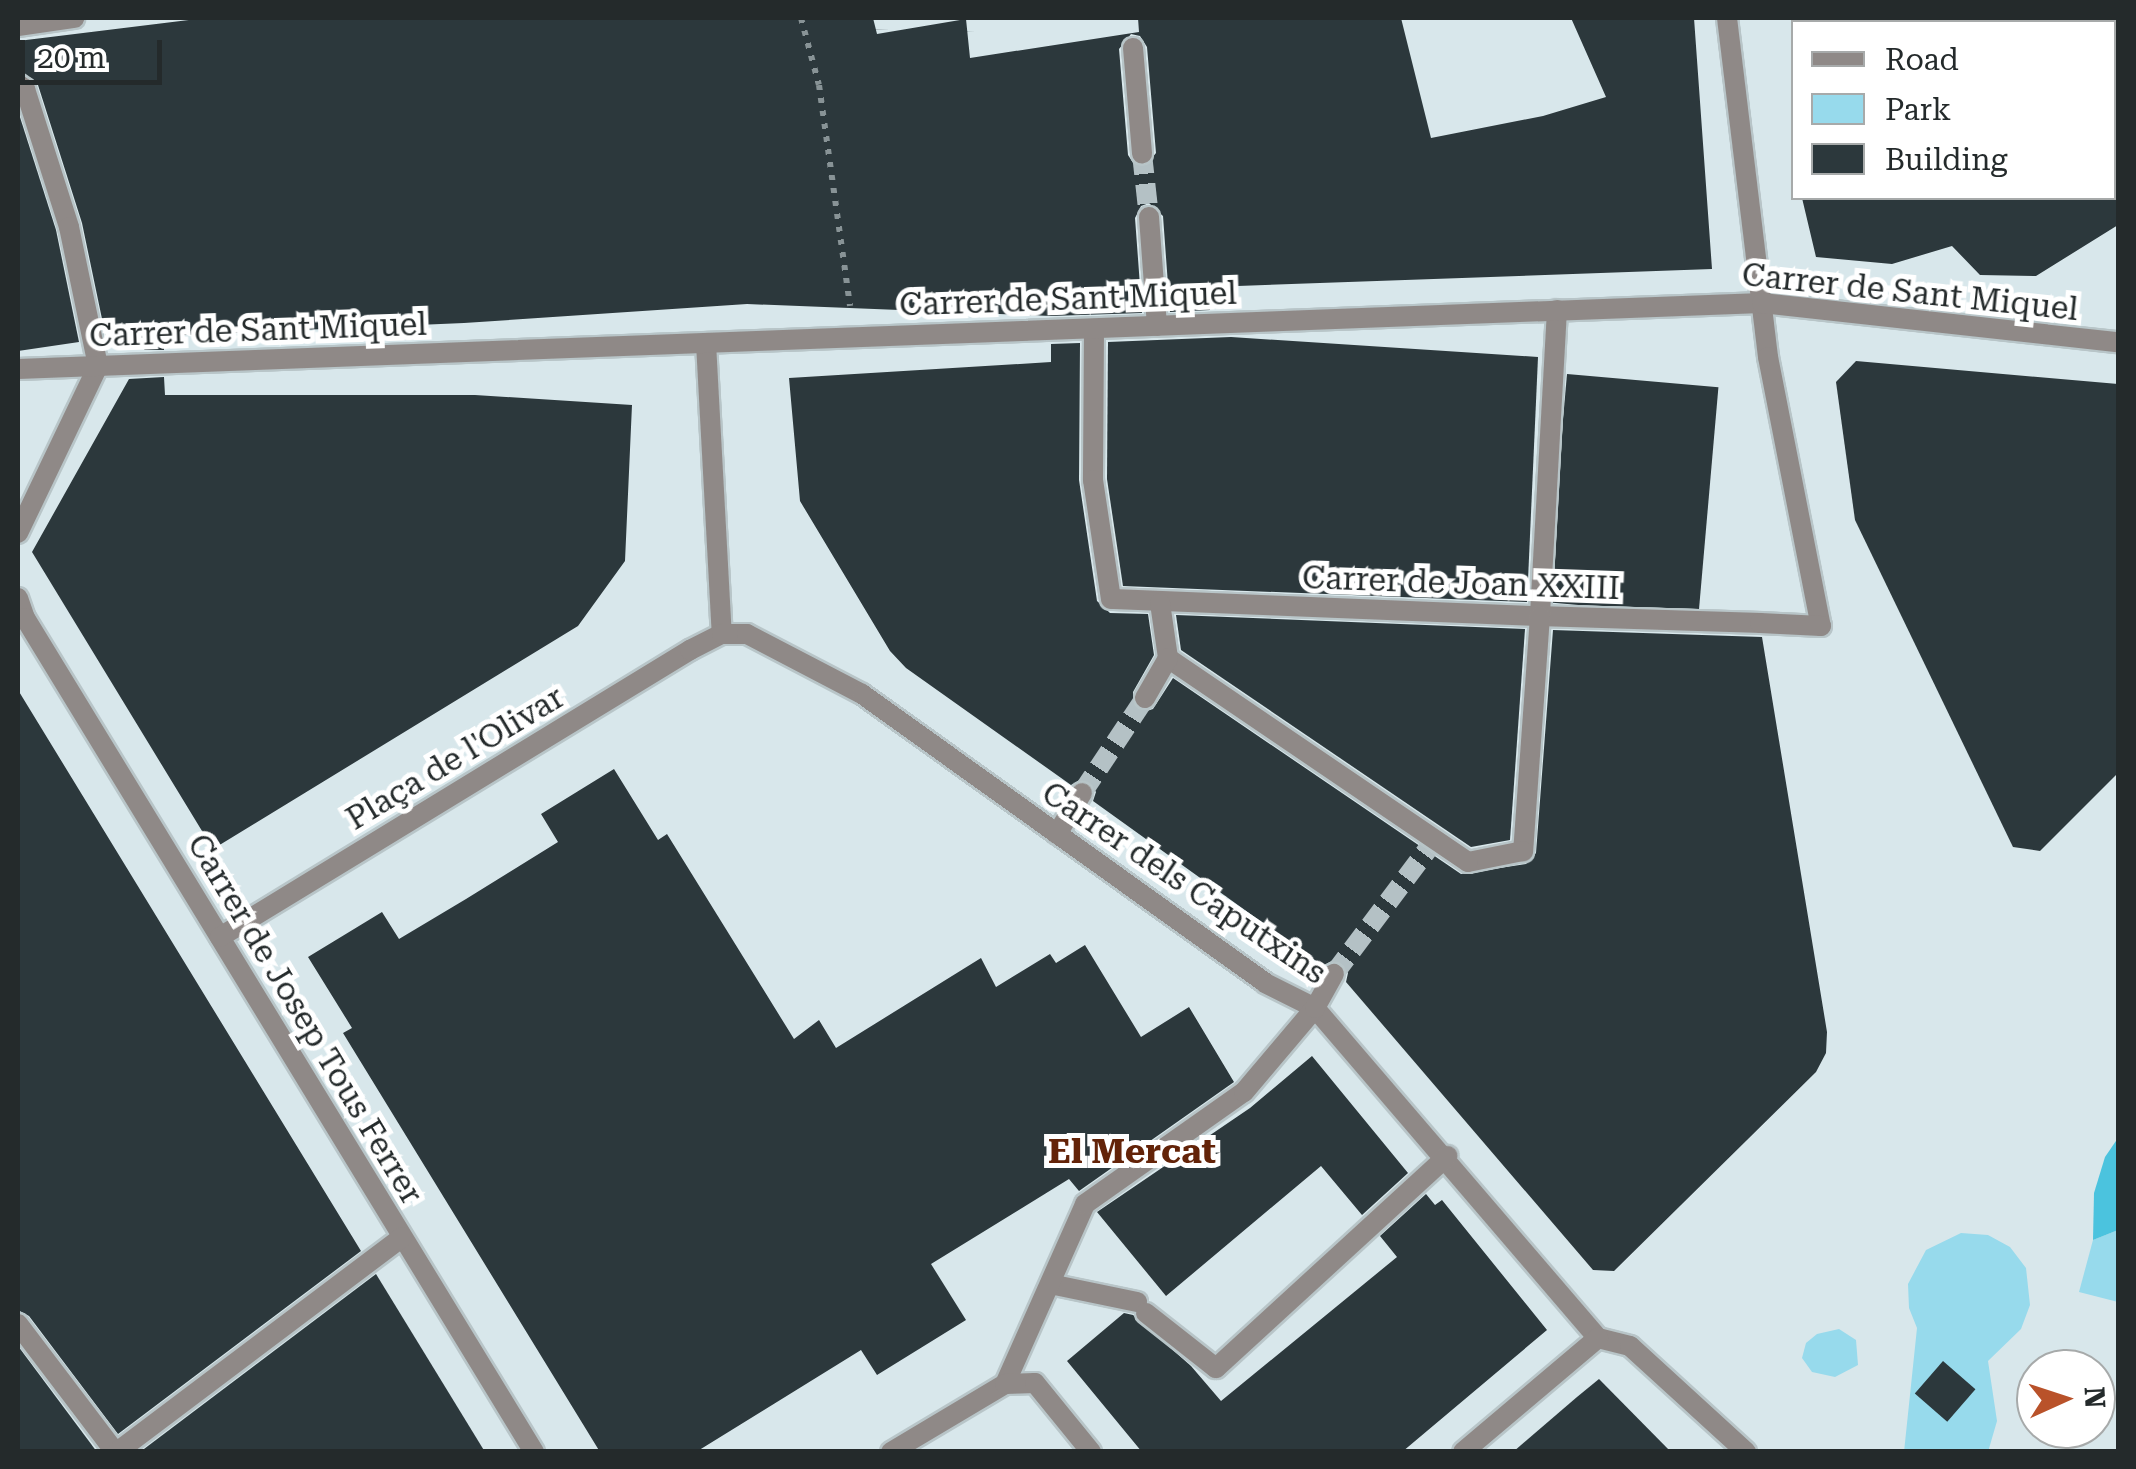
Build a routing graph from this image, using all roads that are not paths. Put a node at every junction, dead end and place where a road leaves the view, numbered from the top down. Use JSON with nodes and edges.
{"nodes":[{"id":1,"x":74,"y":18,"type":"edge"},
{"id":2,"x":1726,"y":18,"type":"edge"},
{"id":3,"x":18,"y":26,"type":"edge"},
{"id":4,"x":1133,"y":48,"type":"dead end"},
{"id":5,"x":18,"y":84,"type":"edge"},
{"id":6,"x":1142,"y":154,"type":"tunnel mouth"},
{"id":7,"x":1149,"y":217,"type":"tunnel mouth"},
{"id":8,"x":1762,"y":302,"type":"junction"},
{"id":9,"x":1557,"y":310,"type":"junction"},
{"id":10,"x":1157,"y":326,"type":"junction"},
{"id":11,"x":1094,"y":330,"type":"junction"},
{"id":12,"x":706,"y":342,"type":"junction"},
{"id":13,"x":2118,"y":342,"type":"edge"},
{"id":14,"x":98,"y":366,"type":"junction"},
{"id":15,"x":18,"y":369,"type":"edge"},
{"id":16,"x":18,"y":533,"type":"edge"},
{"id":17,"x":1160,"y":603,"type":"junction"},
{"id":18,"x":20,"y":611,"type":"edge"},
{"id":19,"x":1540,"y":616,"type":"junction"},
{"id":20,"x":722,"y":634,"type":"junction"},
{"id":21,"x":1168,"y":658,"type":"junction"},
{"id":22,"x":1145,"y":698,"type":"tunnel mouth"},
{"id":23,"x":1082,"y":794,"type":"tunnel mouth"},
{"id":24,"x":1057,"y":834,"type":"junction"},
{"id":25,"x":220,"y":936,"type":"junction"},
{"id":26,"x":1334,"y":974,"type":"tunnel mouth"},
{"id":27,"x":1316,"y":1008,"type":"junction"},
{"id":28,"x":1446,"y":1156,"type":"junction"},
{"id":29,"x":402,"y":1237,"type":"junction"},
{"id":30,"x":1050,"y":1284,"type":"junction"},
{"id":31,"x":18,"y":1324,"type":"edge"},
{"id":32,"x":1598,"y":1338,"type":"junction"},
{"id":33,"x":1006,"y":1384,"type":"junction"},
{"id":34,"x":116,"y":1452,"type":"edge"},
{"id":35,"x":534,"y":1452,"type":"edge"},
{"id":36,"x":891,"y":1452,"type":"edge"},
{"id":37,"x":1091,"y":1452,"type":"edge"},
{"id":38,"x":1463,"y":1452,"type":"edge"},
{"id":39,"x":1746,"y":1452,"type":"edge"}],
"edges":[{"from":1,"to":3,"type":"street"},
{"from":2,"to":8,"type":"street"},
{"from":4,"to":6,"type":"street"},
{"from":5,"to":14,"type":"street"},
{"from":7,"to":10,"type":"street"},
{"from":8,"to":9,"type":"street","name":"Carrer de Sant Miquel"},
{"from":8,"to":13,"type":"street","name":"Carrer de Sant Miquel"},
{"from":8,"to":19,"type":"street","name":"Carrer de Joan XXIII"},
{"from":9,"to":10,"type":"street","name":"Carrer de Sant Miquel"},
{"from":9,"to":19,"type":"street"},
{"from":10,"to":11,"type":"street","name":"Carrer de Sant Miquel"},
{"from":11,"to":12,"type":"street","name":"Carrer de Sant Miquel"},
{"from":11,"to":17,"type":"street","name":"Carrer de Joan XXIII"},
{"from":12,"to":14,"type":"street","name":"Carrer de Sant Miquel"},
{"from":12,"to":20,"type":"street"},
{"from":14,"to":15,"type":"street","name":"Carrer de Sant Miquel"},
{"from":14,"to":16,"type":"street"},
{"from":17,"to":19,"type":"street","name":"Carrer de Joan XXIII"},
{"from":17,"to":21,"type":"street"},
{"from":18,"to":25,"type":"street","name":"Carrer de Josep Tous Ferrer"},
{"from":19,"to":21,"type":"street"},
{"from":20,"to":24,"type":"street","name":"Carrer dels Caputxins"},
{"from":20,"to":25,"type":"street","name":"Plaça de l'Olivar"},
{"from":21,"to":22,"type":"street"},
{"from":23,"to":24,"type":"street"},
{"from":24,"to":27,"type":"street","name":"Carrer dels Caputxins"},
{"from":25,"to":29,"type":"street","name":"Carrer de Josep Tous Ferrer"},
{"from":26,"to":27,"type":"street"},
{"from":27,"to":28,"type":"street","name":"Carrer dels Caputxins"},
{"from":27,"to":30,"type":"street"},
{"from":28,"to":30,"type":"street"},
{"from":28,"to":32,"type":"street","name":"Carrer dels Caputxins"},
{"from":29,"to":34,"type":"street"},
{"from":29,"to":35,"type":"street","name":"Carrer de Josep Tous Ferrer"},
{"from":30,"to":33,"type":"street"},
{"from":31,"to":34,"type":"street"},
{"from":32,"to":38,"type":"street"},
{"from":32,"to":39,"type":"street"},
{"from":33,"to":36,"type":"street"},
{"from":33,"to":37,"type":"street"}]}
